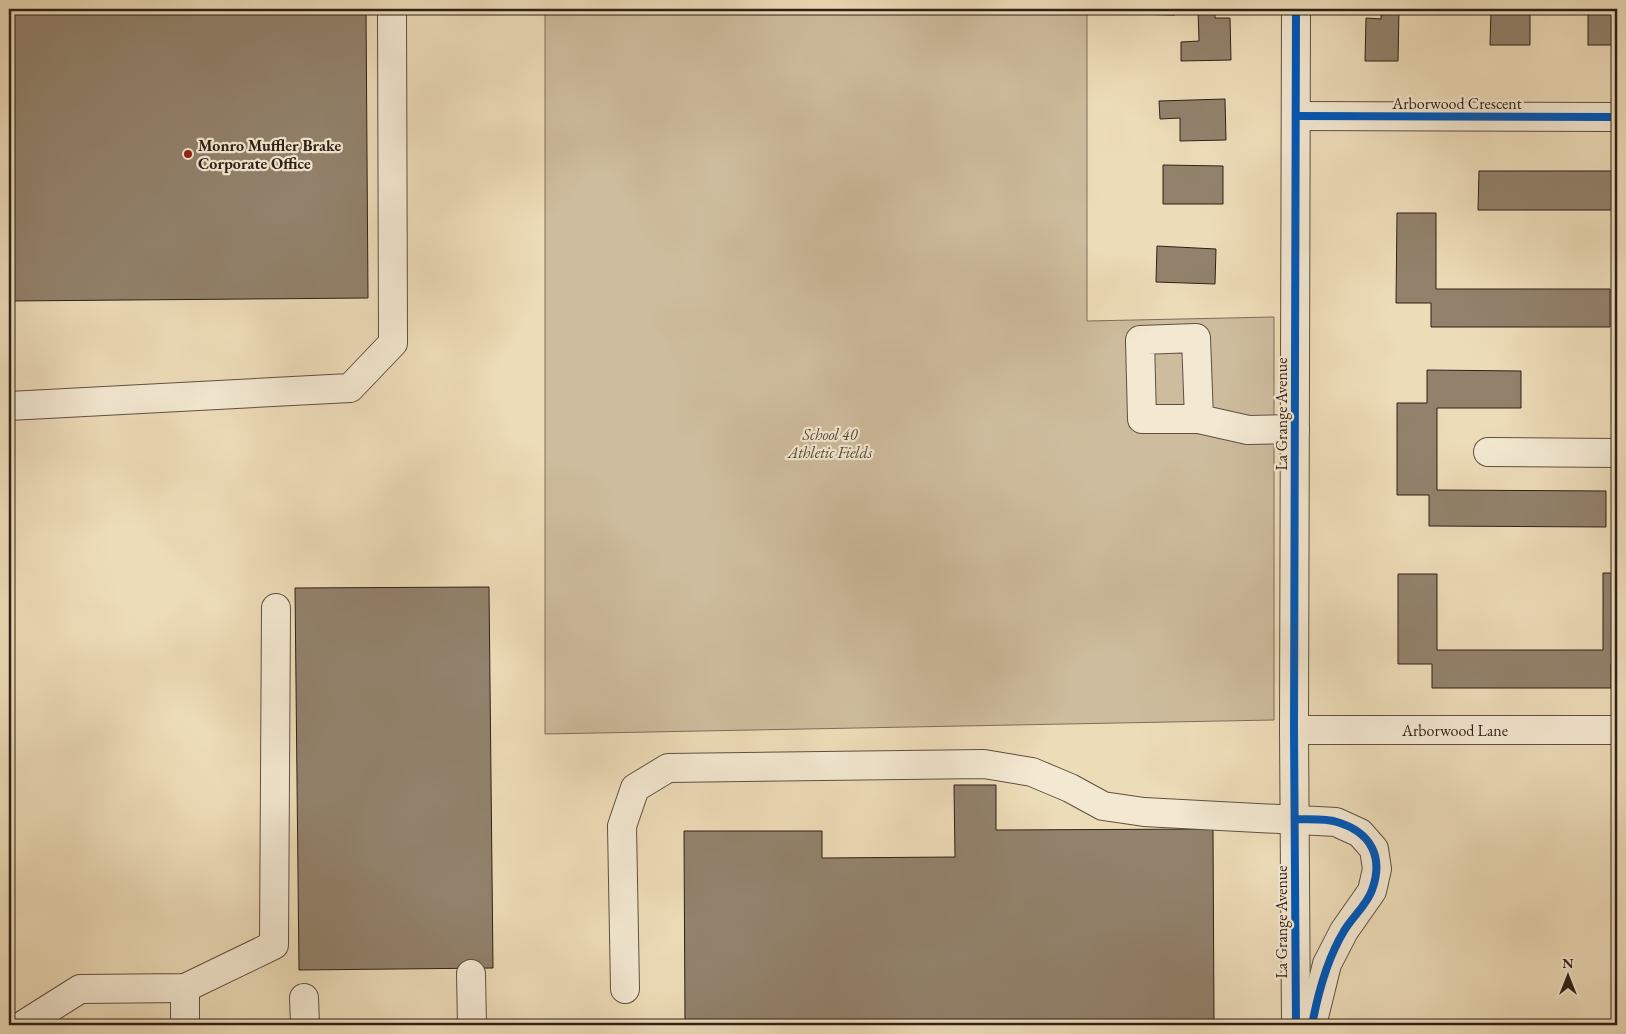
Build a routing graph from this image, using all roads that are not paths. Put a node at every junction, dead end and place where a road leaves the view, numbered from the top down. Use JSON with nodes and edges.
{"nodes":[{"id":1,"x":392,"y":9,"type":"edge"},
{"id":2,"x":1296,"y":9,"type":"edge"},
{"id":3,"x":1296,"y":116,"type":"junction"},
{"id":4,"x":1617,"y":116,"type":"edge"},
{"id":5,"x":9,"y":406,"type":"edge"},
{"id":6,"x":1199,"y":419,"type":"dead end"},
{"id":7,"x":1295,"y":429,"type":"junction"},
{"id":8,"x":1488,"y":452,"type":"dead end"},
{"id":9,"x":1617,"y":453,"type":"edge"},
{"id":10,"x":276,"y":608,"type":"dead end"},
{"id":11,"x":1294,"y":730,"type":"junction"},
{"id":12,"x":1617,"y":730,"type":"edge"},
{"id":13,"x":1295,"y":819,"type":"junction"},
{"id":14,"x":471,"y":974,"type":"dead end"},
{"id":15,"x":185,"y":988,"type":"junction"},
{"id":16,"x":625,"y":989,"type":"dead end"},
{"id":17,"x":304,"y":998,"type":"dead end"},
{"id":18,"x":23,"y":1025,"type":"edge"},
{"id":19,"x":185,"y":1025,"type":"edge"},
{"id":20,"x":304,"y":1025,"type":"edge"},
{"id":21,"x":472,"y":1025,"type":"edge"},
{"id":22,"x":1296,"y":1025,"type":"edge"},
{"id":23,"x":1312,"y":1025,"type":"edge"}],
"edges":[{"from":1,"to":5,"type":"street"},
{"from":2,"to":3,"type":"street","name":"La Grange Avenue"},
{"from":3,"to":4,"type":"street","name":"Arborwood Crescent"},
{"from":3,"to":7,"type":"street","name":"La Grange Avenue"},
{"from":6,"to":7,"type":"street"},
{"from":7,"to":11,"type":"street","name":"La Grange Avenue"},
{"from":8,"to":9,"type":"street"},
{"from":10,"to":15,"type":"street"},
{"from":11,"to":12,"type":"street","name":"Arborwood Lane"},
{"from":11,"to":13,"type":"street","name":"La Grange Avenue"},
{"from":13,"to":16,"type":"street"},
{"from":13,"to":22,"type":"street","name":"La Grange Avenue"},
{"from":13,"to":23,"type":"street"},
{"from":14,"to":21,"type":"street"},
{"from":15,"to":18,"type":"street"},
{"from":15,"to":19,"type":"street"},
{"from":17,"to":20,"type":"street"}]}
